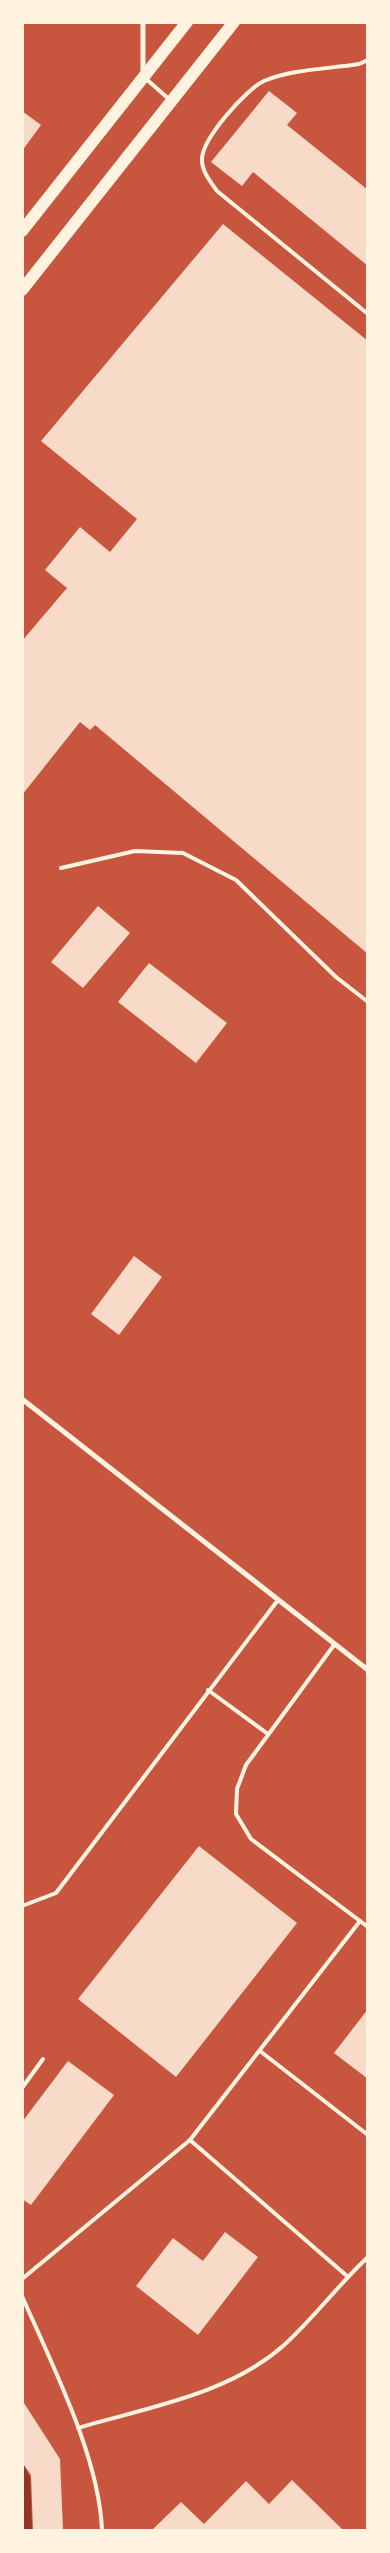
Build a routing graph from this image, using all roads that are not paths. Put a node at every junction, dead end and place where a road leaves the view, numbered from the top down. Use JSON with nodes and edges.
{"nodes":[{"id":1,"x":142,"y":22,"type":"edge"},
{"id":2,"x":187,"y":22,"type":"edge"},
{"id":3,"x":234,"y":22,"type":"edge"},
{"id":4,"x":368,"y":60,"type":"edge"},
{"id":5,"x":143,"y":76,"type":"junction"},
{"id":6,"x":171,"y":102,"type":"junction"},
{"id":7,"x":22,"y":231,"type":"edge"},
{"id":8,"x":22,"y":290,"type":"edge"},
{"id":9,"x":368,"y":314,"type":"edge"},
{"id":10,"x":61,"y":868,"type":"dead end"},
{"id":11,"x":368,"y":1002,"type":"edge"},
{"id":12,"x":22,"y":1399,"type":"edge"},
{"id":13,"x":278,"y":1600,"type":"junction"},
{"id":14,"x":334,"y":1645,"type":"junction"},
{"id":15,"x":368,"y":1670,"type":"edge"},
{"id":16,"x":208,"y":1690,"type":"junction"},
{"id":17,"x":268,"y":1734,"type":"junction"},
{"id":18,"x":22,"y":1906,"type":"edge"},
{"id":19,"x":360,"y":1922,"type":"junction"},
{"id":20,"x":368,"y":1927,"type":"edge"},
{"id":21,"x":260,"y":2051,"type":"junction"},
{"id":22,"x":43,"y":2060,"type":"dead end"},
{"id":23,"x":22,"y":2088,"type":"edge"},
{"id":24,"x":368,"y":2135,"type":"edge"},
{"id":25,"x":190,"y":2140,"type":"junction"},
{"id":26,"x":368,"y":2257,"type":"edge"},
{"id":27,"x":348,"y":2276,"type":"junction"},
{"id":28,"x":22,"y":2279,"type":"edge"},
{"id":29,"x":22,"y":2296,"type":"edge"},
{"id":30,"x":78,"y":2428,"type":"junction"},
{"id":31,"x":102,"y":2530,"type":"edge"}],
"edges":[{"from":1,"to":5,"type":"street"},
{"from":2,"to":5,"type":"main road"},
{"from":3,"to":6,"type":"main road"},
{"from":4,"to":9,"type":"lane"},
{"from":5,"to":6,"type":"lane"},
{"from":5,"to":7,"type":"main road"},
{"from":6,"to":8,"type":"main road"},
{"from":10,"to":11,"type":"lane"},
{"from":12,"to":13,"type":"street"},
{"from":13,"to":14,"type":"street"},
{"from":13,"to":16,"type":"lane"},
{"from":14,"to":15,"type":"street"},
{"from":14,"to":17,"type":"lane"},
{"from":16,"to":17,"type":"lane"},
{"from":16,"to":18,"type":"lane"},
{"from":17,"to":19,"type":"lane"},
{"from":19,"to":20,"type":"lane"},
{"from":19,"to":21,"type":"lane"},
{"from":21,"to":24,"type":"lane"},
{"from":21,"to":25,"type":"lane"},
{"from":22,"to":23,"type":"lane"},
{"from":25,"to":27,"type":"lane"},
{"from":25,"to":28,"type":"lane"},
{"from":26,"to":27,"type":"lane"},
{"from":27,"to":30,"type":"lane"},
{"from":29,"to":30,"type":"lane"},
{"from":30,"to":31,"type":"lane"}]}
